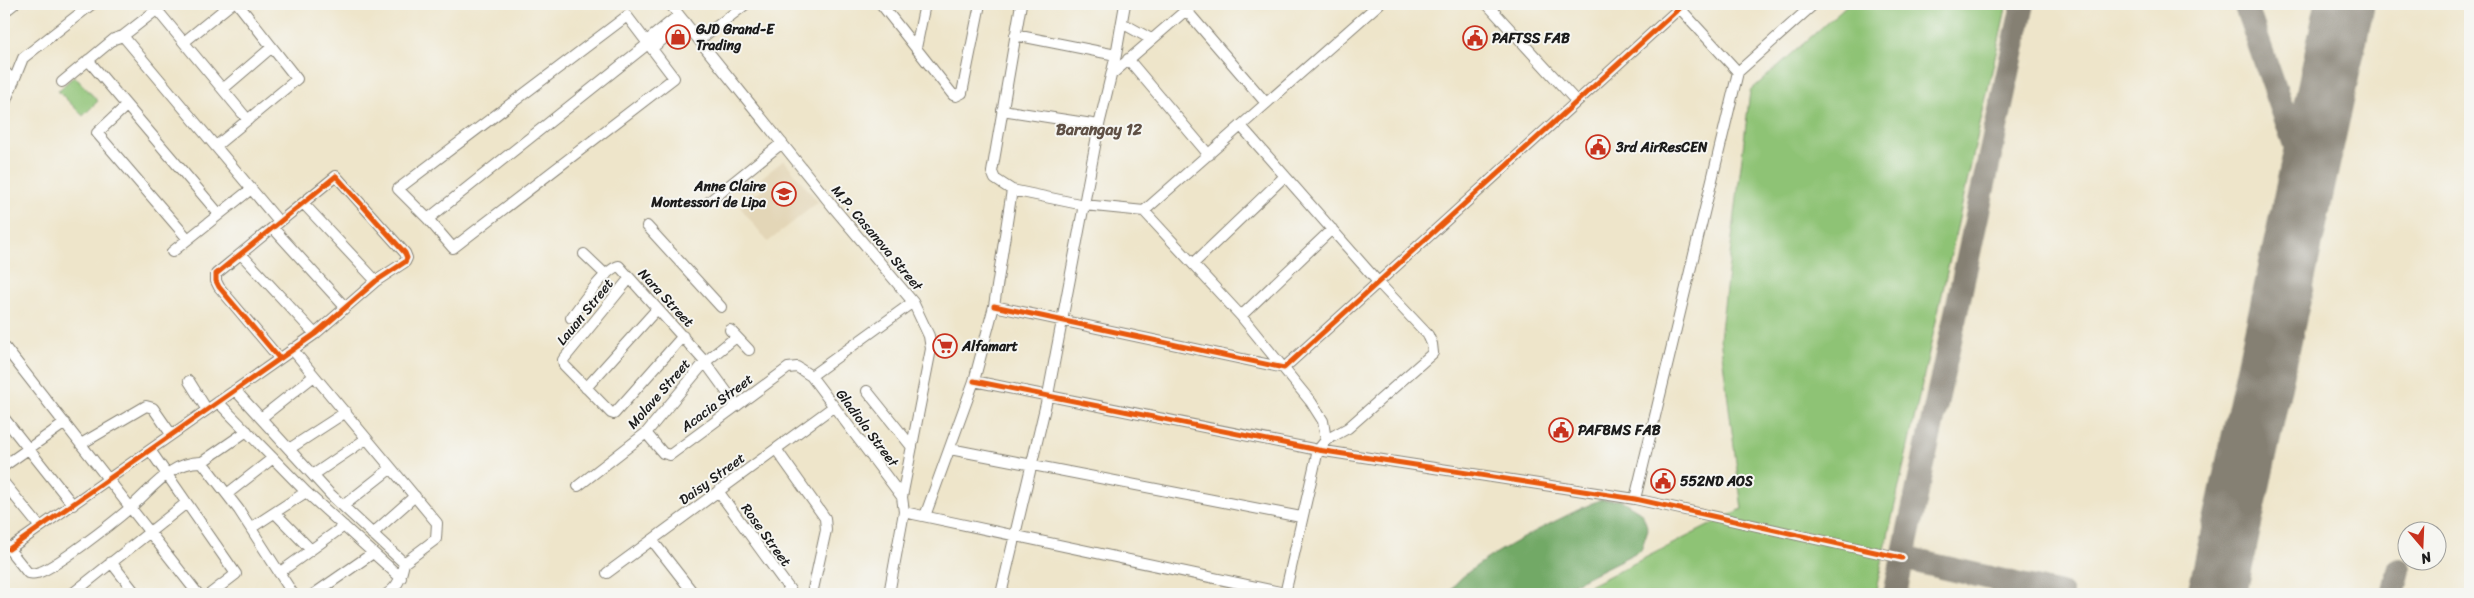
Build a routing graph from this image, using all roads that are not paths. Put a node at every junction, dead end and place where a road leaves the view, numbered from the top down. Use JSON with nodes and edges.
{"nodes":[{"id":1,"x":14,"y":4,"type":"edge"},
{"id":2,"x":92,"y":4,"type":"edge"},
{"id":3,"x":231,"y":4,"type":"edge"},
{"id":4,"x":238,"y":4,"type":"edge"},
{"id":5,"x":670,"y":4,"type":"edge"},
{"id":6,"x":746,"y":4,"type":"edge"},
{"id":7,"x":881,"y":4,"type":"edge"},
{"id":8,"x":925,"y":4,"type":"edge"},
{"id":9,"x":980,"y":4,"type":"edge"},
{"id":10,"x":1021,"y":4,"type":"edge"},
{"id":11,"x":1125,"y":4,"type":"edge"},
{"id":12,"x":1379,"y":4,"type":"edge"},
{"id":13,"x":1486,"y":4,"type":"edge"},
{"id":14,"x":1814,"y":4,"type":"edge"},
{"id":15,"x":1680,"y":5,"type":"edge"},
{"id":16,"x":161,"y":7,"type":"edge"},
{"id":17,"x":1190,"y":7,"type":"edge"},
{"id":18,"x":4,"y":12,"type":"edge"},
{"id":19,"x":682,"y":18,"type":"junction"},
{"id":20,"x":1122,"y":23,"type":"junction"},
{"id":21,"x":1016,"y":35,"type":"junction"},
{"id":22,"x":123,"y":36,"type":"junction"},
{"id":23,"x":1151,"y":39,"type":"junction"},
{"id":24,"x":700,"y":40,"type":"junction"},
{"id":25,"x":184,"y":42,"type":"junction"},
{"id":26,"x":649,"y":44,"type":"junction"},
{"id":27,"x":272,"y":47,"type":"junction"},
{"id":28,"x":916,"y":48,"type":"junction"},
{"id":29,"x":1116,"y":55,"type":"junction"},
{"id":30,"x":1128,"y":59,"type":"junction"},
{"id":31,"x":88,"y":60,"type":"junction"},
{"id":32,"x":4,"y":71,"type":"edge"},
{"id":33,"x":1738,"y":72,"type":"junction"},
{"id":34,"x":1112,"y":74,"type":"junction"},
{"id":35,"x":14,"y":81,"type":"junction"},
{"id":36,"x":62,"y":82,"type":"dead end"},
{"id":37,"x":223,"y":89,"type":"junction"},
{"id":38,"x":1576,"y":101,"type":"junction"},
{"id":39,"x":1266,"y":103,"type":"junction"},
{"id":40,"x":4,"y":105,"type":"edge"},
{"id":41,"x":126,"y":106,"type":"junction"},
{"id":42,"x":1002,"y":110,"type":"junction"},
{"id":43,"x":248,"y":120,"type":"junction"},
{"id":44,"x":1099,"y":125,"type":"junction"},
{"id":45,"x":1241,"y":126,"type":"junction"},
{"id":46,"x":782,"y":143,"type":"junction"},
{"id":47,"x":216,"y":146,"type":"junction"},
{"id":48,"x":1209,"y":155,"type":"junction"},
{"id":49,"x":1285,"y":176,"type":"junction"},
{"id":50,"x":251,"y":188,"type":"junction"},
{"id":51,"x":1012,"y":190,"type":"junction"},
{"id":52,"x":710,"y":201,"type":"dead end"},
{"id":53,"x":303,"y":203,"type":"junction"},
{"id":54,"x":1084,"y":205,"type":"junction"},
{"id":55,"x":1144,"y":211,"type":"junction"},
{"id":56,"x":219,"y":214,"type":"junction"},
{"id":57,"x":428,"y":219,"type":"junction"},
{"id":58,"x":276,"y":225,"type":"junction"},
{"id":59,"x":648,"y":226,"type":"dead end"},
{"id":60,"x":1332,"y":229,"type":"junction"},
{"id":61,"x":188,"y":239,"type":"junction"},
{"id":62,"x":172,"y":252,"type":"dead end"},
{"id":63,"x":241,"y":254,"type":"junction"},
{"id":64,"x":584,"y":254,"type":"dead end"},
{"id":65,"x":1193,"y":264,"type":"junction"},
{"id":66,"x":606,"y":275,"type":"junction"},
{"id":67,"x":629,"y":279,"type":"junction"},
{"id":68,"x":376,"y":281,"type":"junction"},
{"id":69,"x":1378,"y":282,"type":"junction"},
{"id":70,"x":913,"y":302,"type":"junction"},
{"id":71,"x":994,"y":306,"type":"junction"},
{"id":72,"x":346,"y":307,"type":"junction"},
{"id":73,"x":721,"y":307,"type":"dead end"},
{"id":74,"x":656,"y":309,"type":"junction"},
{"id":75,"x":1241,"y":316,"type":"junction"},
{"id":76,"x":570,"y":318,"type":"dead end"},
{"id":77,"x":1063,"y":322,"type":"junction"},
{"id":78,"x":315,"y":334,"type":"junction"},
{"id":79,"x":683,"y":336,"type":"junction"},
{"id":80,"x":4,"y":346,"type":"edge"},
{"id":81,"x":292,"y":350,"type":"junction"},
{"id":82,"x":749,"y":350,"type":"dead end"},
{"id":83,"x":279,"y":358,"type":"junction"},
{"id":84,"x":705,"y":362,"type":"junction"},
{"id":85,"x":1284,"y":368,"type":"junction"},
{"id":86,"x":314,"y":376,"type":"junction"},
{"id":87,"x":810,"y":376,"type":"junction"},
{"id":88,"x":974,"y":380,"type":"junction"},
{"id":89,"x":188,"y":381,"type":"dead end"},
{"id":90,"x":586,"y":388,"type":"junction"},
{"id":91,"x":235,"y":390,"type":"junction"},
{"id":92,"x":868,"y":390,"type":"dead end"},
{"id":93,"x":1048,"y":395,"type":"junction"},
{"id":94,"x":218,"y":402,"type":"junction"},
{"id":95,"x":737,"y":406,"type":"junction"},
{"id":96,"x":833,"y":406,"type":"junction"},
{"id":97,"x":207,"y":410,"type":"junction"},
{"id":98,"x":346,"y":412,"type":"junction"},
{"id":99,"x":260,"y":418,"type":"junction"},
{"id":100,"x":4,"y":419,"type":"edge"},
{"id":101,"x":65,"y":423,"type":"junction"},
{"id":102,"x":247,"y":431,"type":"junction"},
{"id":103,"x":646,"y":433,"type":"junction"},
{"id":104,"x":171,"y":434,"type":"junction"},
{"id":105,"x":366,"y":439,"type":"junction"},
{"id":106,"x":1326,"y":440,"type":"junction"},
{"id":107,"x":81,"y":444,"type":"junction"},
{"id":108,"x":912,"y":447,"type":"junction"},
{"id":109,"x":28,"y":448,"type":"junction"},
{"id":110,"x":289,"y":449,"type":"junction"},
{"id":111,"x":776,"y":449,"type":"junction"},
{"id":112,"x":950,"y":449,"type":"junction"},
{"id":113,"x":150,"y":450,"type":"junction"},
{"id":114,"x":1318,"y":450,"type":"junction"},
{"id":115,"x":273,"y":458,"type":"junction"},
{"id":116,"x":202,"y":462,"type":"junction"},
{"id":117,"x":1032,"y":464,"type":"junction"},
{"id":118,"x":4,"y":466,"type":"edge"},
{"id":119,"x":390,"y":469,"type":"junction"},
{"id":120,"x":166,"y":475,"type":"junction"},
{"id":121,"x":313,"y":476,"type":"junction"},
{"id":122,"x":109,"y":480,"type":"junction"},
{"id":123,"x":4,"y":483,"type":"edge"},
{"id":124,"x":578,"y":486,"type":"dead end"},
{"id":125,"x":718,"y":491,"type":"junction"},
{"id":126,"x":306,"y":492,"type":"junction"},
{"id":127,"x":227,"y":494,"type":"junction"},
{"id":128,"x":415,"y":496,"type":"junction"},
{"id":129,"x":902,"y":497,"type":"junction"},
{"id":130,"x":1635,"y":499,"type":"junction"},
{"id":131,"x":185,"y":504,"type":"junction"},
{"id":132,"x":73,"y":505,"type":"junction"},
{"id":133,"x":343,"y":506,"type":"junction"},
{"id":134,"x":130,"y":508,"type":"junction"},
{"id":135,"x":904,"y":512,"type":"junction"},
{"id":136,"x":275,"y":513,"type":"junction"},
{"id":137,"x":925,"y":516,"type":"junction"},
{"id":138,"x":1301,"y":517,"type":"junction"},
{"id":139,"x":344,"y":526,"type":"junction"},
{"id":140,"x":40,"y":527,"type":"junction"},
{"id":141,"x":250,"y":528,"type":"junction"},
{"id":142,"x":149,"y":531,"type":"junction"},
{"id":143,"x":372,"y":534,"type":"junction"},
{"id":144,"x":1016,"y":535,"type":"junction"},
{"id":145,"x":652,"y":540,"type":"junction"},
{"id":146,"x":6,"y":546,"type":"edge"},
{"id":147,"x":311,"y":550,"type":"junction"},
{"id":148,"x":373,"y":553,"type":"junction"},
{"id":149,"x":1902,"y":558,"type":"dead end"},
{"id":150,"x":111,"y":562,"type":"junction"},
{"id":151,"x":404,"y":563,"type":"junction"},
{"id":152,"x":279,"y":573,"type":"junction"},
{"id":153,"x":606,"y":573,"type":"dead end"},
{"id":154,"x":401,"y":578,"type":"junction"},
{"id":155,"x":78,"y":592,"type":"edge"},
{"id":156,"x":136,"y":594,"type":"edge"},
{"id":157,"x":198,"y":594,"type":"edge"},
{"id":158,"x":210,"y":594,"type":"edge"},
{"id":159,"x":293,"y":594,"type":"edge"},
{"id":160,"x":314,"y":594,"type":"edge"},
{"id":161,"x":387,"y":594,"type":"edge"},
{"id":162,"x":694,"y":594,"type":"edge"},
{"id":163,"x":792,"y":594,"type":"edge"},
{"id":164,"x":812,"y":594,"type":"edge"},
{"id":165,"x":889,"y":594,"type":"edge"},
{"id":166,"x":1001,"y":594,"type":"edge"},
{"id":167,"x":1285,"y":594,"type":"edge"}],
"edges":[{"from":1,"to":18,"type":"street"},
{"from":2,"to":35,"type":"street"},
{"from":3,"to":25,"type":"street"},
{"from":4,"to":27,"type":"street"},
{"from":5,"to":19,"type":"street","name":"M.P. Casanova Street"},
{"from":6,"to":24,"type":"street"},
{"from":7,"to":28,"type":"street"},
{"from":8,"to":28,"type":"street"},
{"from":9,"to":28,"type":"street"},
{"from":10,"to":21,"type":"street"},
{"from":11,"to":20,"type":"street"},
{"from":12,"to":39,"type":"street"},
{"from":13,"to":38,"type":"street"},
{"from":14,"to":33,"type":"street"},
{"from":15,"to":33,"type":"street"},
{"from":15,"to":38,"type":"street"},
{"from":16,"to":22,"type":"street"},
{"from":16,"to":25,"type":"street"},
{"from":17,"to":23,"type":"street"},
{"from":17,"to":39,"type":"street"},
{"from":19,"to":24,"type":"street","name":"M.P. Casanova Street"},
{"from":19,"to":26,"type":"street"},
{"from":20,"to":23,"type":"street"},
{"from":20,"to":29,"type":"street"},
{"from":21,"to":29,"type":"street"},
{"from":21,"to":42,"type":"street"},
{"from":22,"to":31,"type":"street"},
{"from":22,"to":47,"type":"street"},
{"from":23,"to":30,"type":"street"},
{"from":24,"to":46,"type":"street","name":"M.P. Casanova Street"},
{"from":25,"to":37,"type":"street"},
{"from":26,"to":57,"type":"street"},
{"from":26,"to":57,"type":"street"},
{"from":26,"to":57,"type":"street"},
{"from":27,"to":37,"type":"street"},
{"from":27,"to":43,"type":"street"},
{"from":29,"to":34,"type":"street"},
{"from":30,"to":34,"type":"street"},
{"from":30,"to":48,"type":"street"},
{"from":31,"to":36,"type":"street"},
{"from":31,"to":41,"type":"street"},
{"from":32,"to":35,"type":"street"},
{"from":33,"to":130,"type":"street"},
{"from":34,"to":44,"type":"street"},
{"from":35,"to":40,"type":"street"},
{"from":37,"to":43,"type":"street"},
{"from":38,"to":69,"type":"street"},
{"from":39,"to":45,"type":"street"},
{"from":41,"to":56,"type":"street"},
{"from":41,"to":61,"type":"street"},
{"from":42,"to":44,"type":"street"},
{"from":42,"to":51,"type":"street"},
{"from":43,"to":47,"type":"street"},
{"from":44,"to":54,"type":"street"},
{"from":45,"to":48,"type":"street"},
{"from":45,"to":49,"type":"street"},
{"from":46,"to":52,"type":"street"},
{"from":46,"to":70,"type":"street","name":"M.P. Casanova Street"},
{"from":47,"to":50,"type":"street"},
{"from":48,"to":55,"type":"street"},
{"from":49,"to":60,"type":"street"},
{"from":49,"to":65,"type":"street"},
{"from":50,"to":56,"type":"street"},
{"from":50,"to":58,"type":"street"},
{"from":51,"to":54,"type":"street"},
{"from":51,"to":71,"type":"street"},
{"from":53,"to":58,"type":"street"},
{"from":53,"to":68,"type":"street"},
{"from":53,"to":68,"type":"street"},
{"from":54,"to":55,"type":"street"},
{"from":54,"to":77,"type":"street"},
{"from":55,"to":65,"type":"street"},
{"from":56,"to":61,"type":"street"},
{"from":58,"to":63,"type":"street"},
{"from":58,"to":72,"type":"street"},
{"from":59,"to":73,"type":"street"},
{"from":60,"to":69,"type":"street"},
{"from":60,"to":75,"type":"street"},
{"from":61,"to":62,"type":"street"},
{"from":63,"to":78,"type":"street"},
{"from":63,"to":83,"type":"street"},
{"from":64,"to":66,"type":"street"},
{"from":65,"to":75,"type":"street"},
{"from":66,"to":67,"type":"street","name":"Nara Street"},
{"from":66,"to":76,"type":"street"},
{"from":67,"to":74,"type":"street","name":"Nara Street"},
{"from":67,"to":90,"type":"street","name":"Lauan Street"},
{"from":68,"to":72,"type":"street"},
{"from":69,"to":85,"type":"street"},
{"from":69,"to":106,"type":"street"},
{"from":70,"to":87,"type":"street"},
{"from":70,"to":108,"type":"street","name":"M.P. Casanova Street"},
{"from":71,"to":77,"type":"street"},
{"from":71,"to":88,"type":"street"},
{"from":72,"to":78,"type":"street"},
{"from":74,"to":79,"type":"street","name":"Nara Street"},
{"from":74,"to":90,"type":"street"},
{"from":75,"to":85,"type":"street"},
{"from":77,"to":85,"type":"street"},
{"from":77,"to":93,"type":"street"},
{"from":78,"to":81,"type":"street"},
{"from":79,"to":84,"type":"street","name":"Nara Street"},
{"from":79,"to":90,"type":"street"},
{"from":80,"to":101,"type":"street"},
{"from":81,"to":83,"type":"street"},
{"from":81,"to":86,"type":"street"},
{"from":82,"to":84,"type":"street","name":"Molave Street"},
{"from":83,"to":91,"type":"street"},
{"from":84,"to":95,"type":"street","name":"Nara Street"},
{"from":84,"to":103,"type":"street","name":"Molave Street"},
{"from":85,"to":106,"type":"street"},
{"from":86,"to":98,"type":"street"},
{"from":86,"to":99,"type":"street"},
{"from":87,"to":95,"type":"street","name":"Acacia Street"},
{"from":87,"to":96,"type":"street","name":"Gladiola Street"},
{"from":88,"to":93,"type":"street"},
{"from":88,"to":112,"type":"street"},
{"from":89,"to":97,"type":"street"},
{"from":91,"to":94,"type":"street"},
{"from":91,"to":99,"type":"street"},
{"from":92,"to":108,"type":"street"},
{"from":93,"to":114,"type":"street"},
{"from":93,"to":117,"type":"street"},
{"from":94,"to":97,"type":"street"},
{"from":94,"to":102,"type":"street"},
{"from":95,"to":103,"type":"street","name":"Acacia Street"},
{"from":96,"to":111,"type":"street","name":"Daisy Street"},
{"from":96,"to":129,"type":"street","name":"Gladiola Street"},
{"from":97,"to":104,"type":"street"},
{"from":98,"to":105,"type":"street"},
{"from":98,"to":110,"type":"street"},
{"from":99,"to":110,"type":"street"},
{"from":100,"to":109,"type":"street"},
{"from":101,"to":107,"type":"street"},
{"from":101,"to":109,"type":"street"},
{"from":102,"to":115,"type":"street"},
{"from":102,"to":116,"type":"street"},
{"from":103,"to":124,"type":"street","name":"Molave Street"},
{"from":104,"to":107,"type":"street"},
{"from":104,"to":113,"type":"street"},
{"from":105,"to":119,"type":"street"},
{"from":105,"to":121,"type":"street"},
{"from":106,"to":114,"type":"street"},
{"from":107,"to":122,"type":"street"},
{"from":108,"to":129,"type":"street","name":"M.P. Casanova Street"},
{"from":109,"to":118,"type":"street"},
{"from":109,"to":132,"type":"street"},
{"from":110,"to":121,"type":"street"},
{"from":111,"to":125,"type":"street","name":"Daisy Street"},
{"from":111,"to":164,"type":"street"},
{"from":112,"to":117,"type":"street"},
{"from":112,"to":137,"type":"street"},
{"from":113,"to":120,"type":"street"},
{"from":113,"to":122,"type":"street"},
{"from":114,"to":130,"type":"street"},
{"from":114,"to":138,"type":"street"},
{"from":115,"to":126,"type":"street"},
{"from":115,"to":127,"type":"street"},
{"from":116,"to":120,"type":"street"},
{"from":116,"to":127,"type":"street"},
{"from":117,"to":138,"type":"street"},
{"from":117,"to":144,"type":"street"},
{"from":119,"to":128,"type":"street"},
{"from":119,"to":133,"type":"street"},
{"from":120,"to":131,"type":"street"},
{"from":120,"to":134,"type":"street"},
{"from":121,"to":133,"type":"street"},
{"from":122,"to":132,"type":"street"},
{"from":122,"to":134,"type":"street"},
{"from":123,"to":140,"type":"street"},
{"from":125,"to":145,"type":"street","name":"Daisy Street"},
{"from":125,"to":163,"type":"street","name":"Rose Street"},
{"from":126,"to":136,"type":"street"},
{"from":126,"to":139,"type":"street"},
{"from":127,"to":141,"type":"street"},
{"from":128,"to":143,"type":"street"},
{"from":128,"to":151,"type":"street"},
{"from":129,"to":135,"type":"street","name":"M.P. Casanova Street"},
{"from":130,"to":149,"type":"street"},
{"from":131,"to":142,"type":"street"},
{"from":131,"to":158,"type":"street"},
{"from":132,"to":140,"type":"street"},
{"from":133,"to":143,"type":"street"},
{"from":134,"to":142,"type":"street"},
{"from":134,"to":146,"type":"street"},
{"from":135,"to":137,"type":"street"},
{"from":135,"to":165,"type":"street","name":"M.P. Casanova Street"},
{"from":136,"to":141,"type":"street"},
{"from":136,"to":147,"type":"street"},
{"from":137,"to":144,"type":"street"},
{"from":138,"to":167,"type":"street"},
{"from":139,"to":147,"type":"street"},
{"from":139,"to":148,"type":"street"},
{"from":140,"to":146,"type":"street"},
{"from":141,"to":152,"type":"street"},
{"from":142,"to":150,"type":"street"},
{"from":142,"to":157,"type":"street"},
{"from":143,"to":151,"type":"street"},
{"from":144,"to":166,"type":"street"},
{"from":144,"to":167,"type":"street"},
{"from":145,"to":153,"type":"street","name":"Daisy Street"},
{"from":145,"to":162,"type":"street"},
{"from":147,"to":152,"type":"street"},
{"from":148,"to":154,"type":"street"},
{"from":148,"to":160,"type":"street"},
{"from":150,"to":155,"type":"street"},
{"from":150,"to":156,"type":"street"},
{"from":151,"to":154,"type":"street"},
{"from":152,"to":159,"type":"street"},
{"from":154,"to":161,"type":"street"}]}
